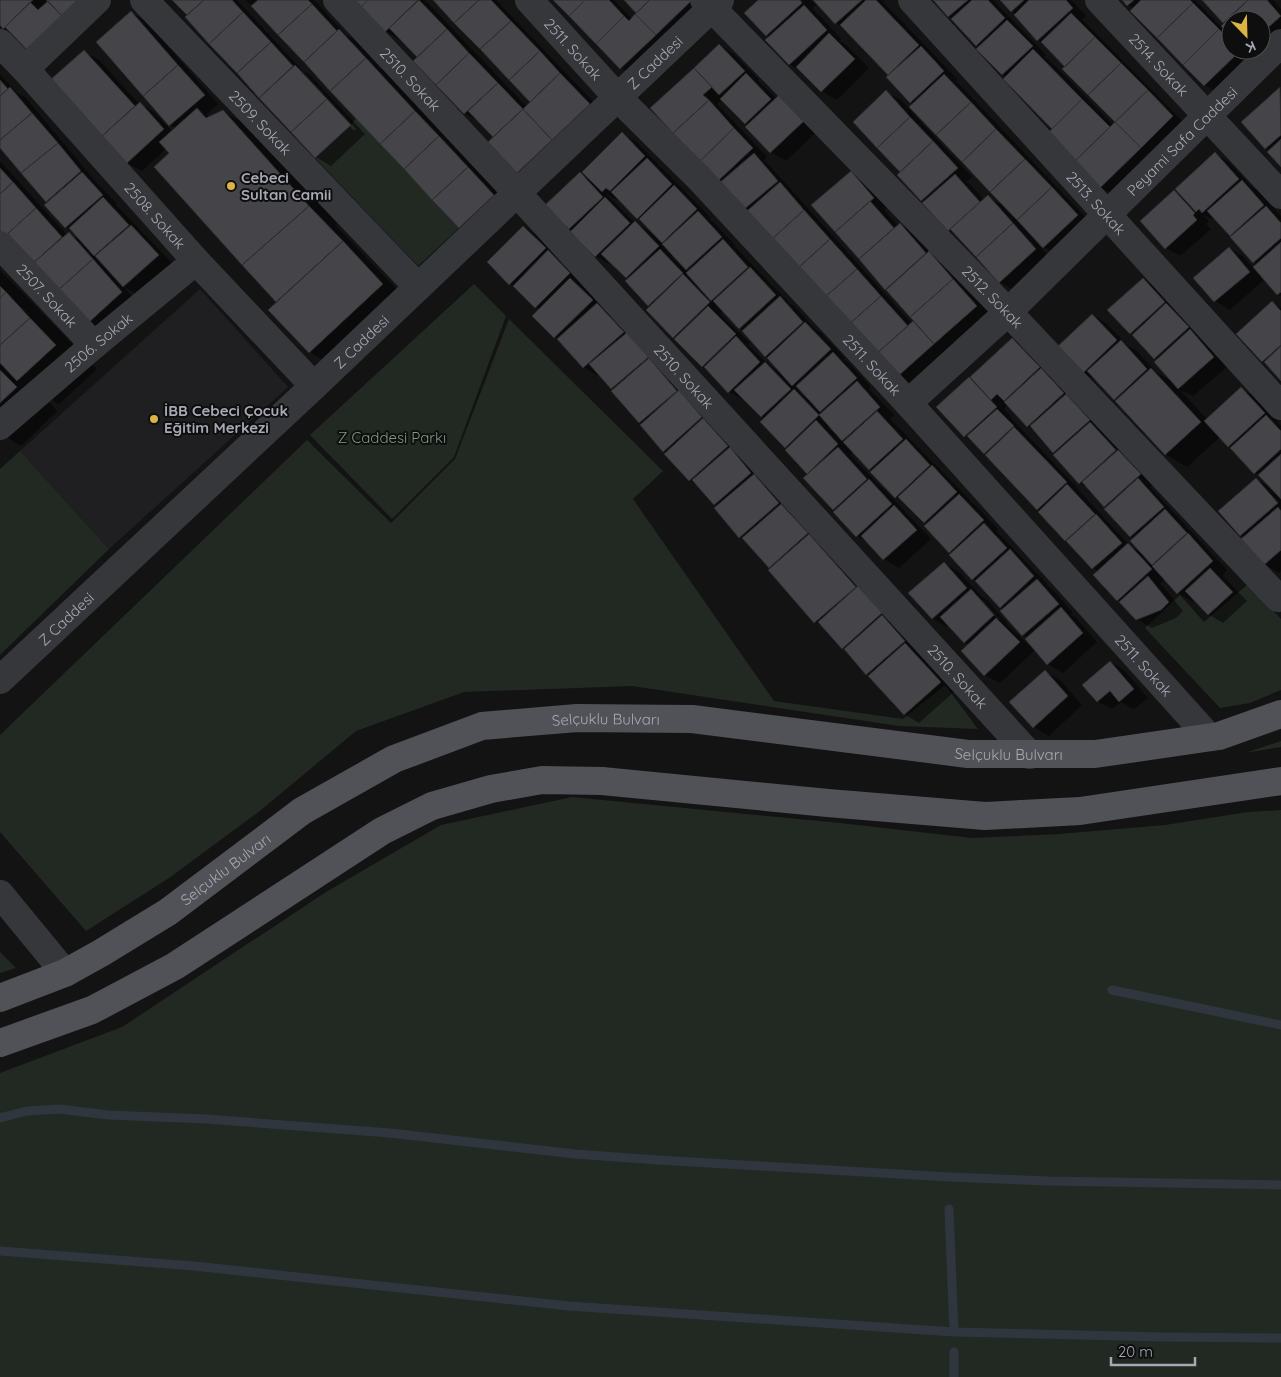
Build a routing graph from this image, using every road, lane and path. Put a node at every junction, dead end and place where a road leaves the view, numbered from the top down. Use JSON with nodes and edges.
{"nodes":[{"id":1,"x":97,"y":0,"type":"edge"},
{"id":2,"x":144,"y":0,"type":"edge"},
{"id":3,"x":337,"y":0,"type":"edge"},
{"id":4,"x":529,"y":0,"type":"edge"},
{"id":5,"x":912,"y":0,"type":"edge"},
{"id":6,"x":1099,"y":0,"type":"edge"},
{"id":7,"x":712,"y":3,"type":"edge"},
{"id":8,"x":0,"y":43,"type":"edge"},
{"id":9,"x":1281,"y":43,"type":"edge"},
{"id":10,"x":25,"y":69,"type":"junction"},
{"id":11,"x":618,"y":98,"type":"junction"},
{"id":12,"x":1207,"y":116,"type":"junction"},
{"id":13,"x":518,"y":193,"type":"junction"},
{"id":14,"x":1281,"y":195,"type":"edge"},
{"id":15,"x":1106,"y":215,"type":"junction"},
{"id":16,"x":0,"y":245,"type":"edge"},
{"id":17,"x":196,"y":261,"type":"junction"},
{"id":18,"x":418,"y":288,"type":"junction"},
{"id":19,"x":1008,"y":312,"type":"junction"},
{"id":20,"x":94,"y":345,"type":"junction"},
{"id":21,"x":314,"y":386,"type":"junction"},
{"id":22,"x":908,"y":403,"type":"junction"},
{"id":23,"x":1281,"y":406,"type":"edge"},
{"id":24,"x":0,"y":426,"type":"edge"},
{"id":25,"x":1279,"y":597,"type":"edge"},
{"id":26,"x":0,"y":680,"type":"edge"},
{"id":27,"x":1281,"y":714,"type":"edge"},
{"id":28,"x":1210,"y":737,"type":"junction"},
{"id":29,"x":1030,"y":755,"type":"junction"},
{"id":30,"x":1281,"y":781,"type":"edge"},
{"id":31,"x":0,"y":894,"type":"edge"},
{"id":32,"x":65,"y":973,"type":"junction"},
{"id":33,"x":0,"y":998,"type":"edge"},
{"id":34,"x":0,"y":1043,"type":"edge"}],
"edges":[{"from":1,"to":10,"type":"street"},
{"from":2,"to":18,"type":"street","name":"2509. Sokak"},
{"from":3,"to":13,"type":"street","name":"2510. Sokak"},
{"from":4,"to":11,"type":"street","name":"2511. Sokak"},
{"from":5,"to":15,"type":"street","name":"2513. Sokak"},
{"from":6,"to":12,"type":"street","name":"2514. Sokak"},
{"from":7,"to":11,"type":"street","name":"Z Caddesi"},
{"from":7,"to":19,"type":"street","name":"2512. Sokak"},
{"from":8,"to":10,"type":"street","name":"2508. Sokak"},
{"from":9,"to":12,"type":"street","name":"Peyami Safa Caddesi"},
{"from":10,"to":17,"type":"street","name":"2508. Sokak"},
{"from":11,"to":13,"type":"street","name":"Z Caddesi"},
{"from":11,"to":22,"type":"street","name":"2511. Sokak"},
{"from":12,"to":14,"type":"street","name":"2514. Sokak"},
{"from":12,"to":15,"type":"street","name":"Peyami Safa Caddesi"},
{"from":13,"to":18,"type":"street","name":"Z Caddesi"},
{"from":13,"to":29,"type":"street","name":"2510. Sokak"},
{"from":15,"to":19,"type":"street","name":"Peyami Safa Caddesi"},
{"from":15,"to":23,"type":"street","name":"2513. Sokak"},
{"from":16,"to":20,"type":"street","name":"2507. Sokak"},
{"from":17,"to":20,"type":"street","name":"2506. Sokak"},
{"from":17,"to":21,"type":"street","name":"2508. Sokak"},
{"from":18,"to":21,"type":"street","name":"Z Caddesi"},
{"from":19,"to":22,"type":"street","name":"Peyami Safa Caddesi"},
{"from":19,"to":25,"type":"street","name":"2512. Sokak"},
{"from":20,"to":24,"type":"street","name":"2506. Sokak"},
{"from":21,"to":26,"type":"street","name":"Z Caddesi"},
{"from":22,"to":28,"type":"street","name":"2511. Sokak"},
{"from":27,"to":28,"type":"main road","name":"Selçuklu Bulvarı"},
{"from":28,"to":29,"type":"main road","name":"Selçuklu Bulvarı"},
{"from":29,"to":32,"type":"main road","name":"Selçuklu Bulvarı"},
{"from":30,"to":34,"type":"main road"},
{"from":31,"to":32,"type":"street"},
{"from":32,"to":33,"type":"main road","name":"Selçuklu Bulvarı"}]}
